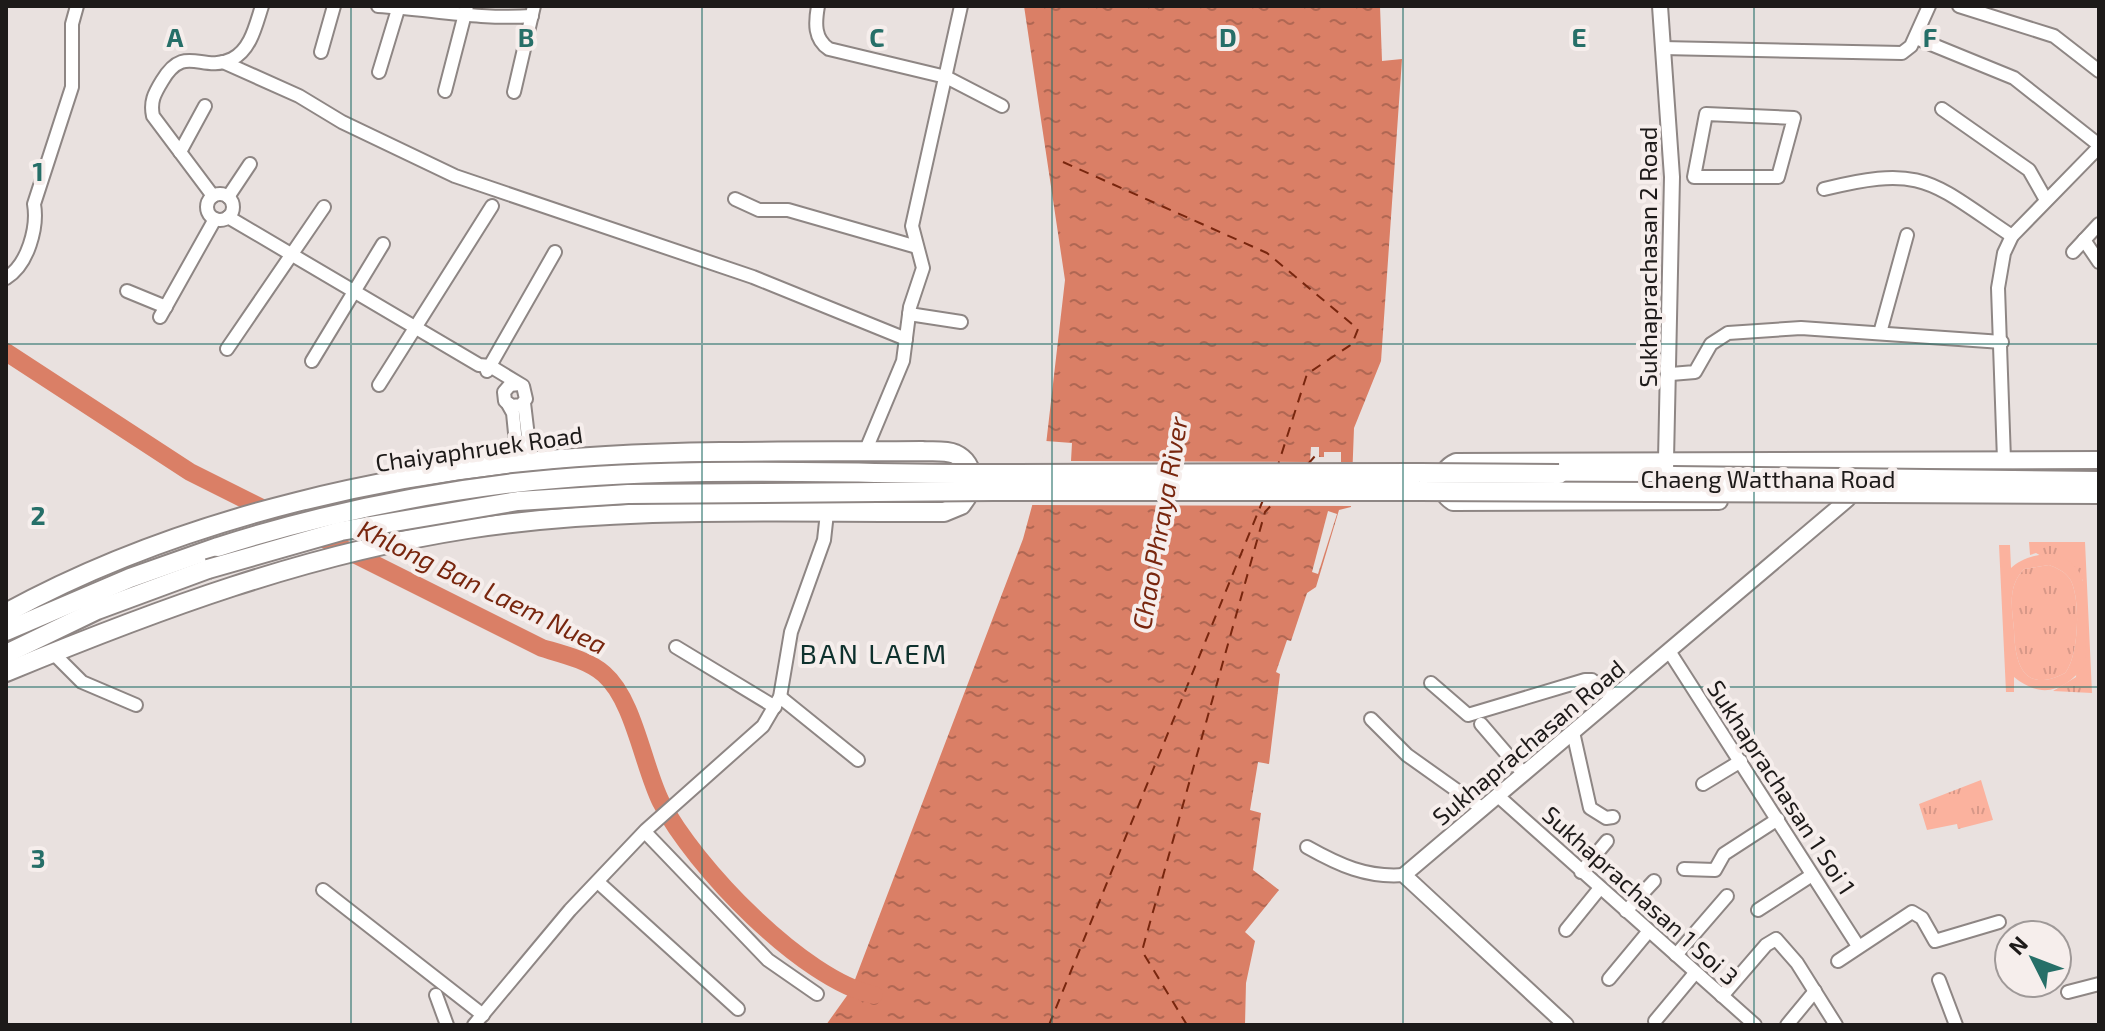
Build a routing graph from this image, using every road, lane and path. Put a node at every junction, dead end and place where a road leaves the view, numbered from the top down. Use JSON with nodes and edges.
{"nodes":[{"id":1,"x":77,"y":6,"type":"edge"},
{"id":2,"x":262,"y":6,"type":"edge"},
{"id":3,"x":334,"y":6,"type":"edge"},
{"id":4,"x":378,"y":6,"type":"edge"},
{"id":5,"x":399,"y":6,"type":"edge"},
{"id":6,"x":818,"y":6,"type":"edge"},
{"id":7,"x":961,"y":6,"type":"edge"},
{"id":8,"x":1660,"y":6,"type":"edge"},
{"id":9,"x":1929,"y":6,"type":"edge"},
{"id":10,"x":1959,"y":6,"type":"edge"},
{"id":11,"x":533,"y":11,"type":"edge"},
{"id":12,"x":466,"y":12,"type":"edge"},
{"id":13,"x":1916,"y":38,"type":"junction"},
{"id":14,"x":1662,"y":48,"type":"junction"},
{"id":15,"x":321,"y":52,"type":"dead end"},
{"id":16,"x":223,"y":62,"type":"junction"},
{"id":17,"x":2099,"y":71,"type":"edge"},
{"id":18,"x":379,"y":72,"type":"dead end"},
{"id":19,"x":946,"y":77,"type":"junction"},
{"id":20,"x":445,"y":91,"type":"dead end"},
{"id":21,"x":514,"y":92,"type":"dead end"},
{"id":22,"x":205,"y":106,"type":"dead end"},
{"id":23,"x":1002,"y":106,"type":"dead end"},
{"id":24,"x":1942,"y":109,"type":"dead end"},
{"id":25,"x":2099,"y":146,"type":"edge"},
{"id":26,"x":180,"y":152,"type":"junction"},
{"id":27,"x":250,"y":164,"type":"dead end"},
{"id":28,"x":1672,"y":177,"type":"junction"},
{"id":29,"x":1694,"y":177,"type":"junction"},
{"id":30,"x":1824,"y":189,"type":"dead end"},
{"id":31,"x":213,"y":196,"type":"junction"},
{"id":32,"x":228,"y":197,"type":"junction"},
{"id":33,"x":735,"y":199,"type":"dead end"},
{"id":34,"x":2046,"y":200,"type":"junction"},
{"id":35,"x":492,"y":206,"type":"dead end"},
{"id":36,"x":324,"y":207,"type":"dead end"},
{"id":37,"x":222,"y":218,"type":"junction"},
{"id":38,"x":2099,"y":224,"type":"edge"},
{"id":39,"x":1907,"y":235,"type":"dead end"},
{"id":40,"x":2012,"y":236,"type":"junction"},
{"id":41,"x":2084,"y":240,"type":"junction"},
{"id":42,"x":383,"y":244,"type":"dead end"},
{"id":43,"x":917,"y":247,"type":"junction"},
{"id":44,"x":555,"y":252,"type":"dead end"},
{"id":45,"x":2073,"y":252,"type":"dead end"},
{"id":46,"x":294,"y":255,"type":"junction"},
{"id":47,"x":2099,"y":262,"type":"edge"},
{"id":48,"x":6,"y":278,"type":"edge"},
{"id":49,"x":355,"y":290,"type":"junction"},
{"id":50,"x":127,"y":291,"type":"dead end"},
{"id":51,"x":909,"y":314,"type":"junction"},
{"id":52,"x":961,"y":322,"type":"dead end"},
{"id":53,"x":418,"y":327,"type":"junction"},
{"id":54,"x":1880,"y":333,"type":"junction"},
{"id":55,"x":906,"y":339,"type":"junction"},
{"id":56,"x":2002,"y":342,"type":"junction"},
{"id":57,"x":227,"y":349,"type":"dead end"},
{"id":58,"x":312,"y":361,"type":"dead end"},
{"id":59,"x":485,"y":368,"type":"junction"},
{"id":60,"x":1671,"y":374,"type":"junction"},
{"id":61,"x":519,"y":384,"type":"junction"},
{"id":62,"x":379,"y":385,"type":"dead end"},
{"id":63,"x":506,"y":398,"type":"junction"},
{"id":64,"x":524,"y":403,"type":"junction"},
{"id":65,"x":865,"y":452,"type":"junction"},
{"id":66,"x":604,"y":456,"type":"junction"},
{"id":67,"x":1852,"y":460,"type":"junction"},
{"id":68,"x":2004,"y":460,"type":"junction"},
{"id":69,"x":2099,"y":460,"type":"edge"},
{"id":70,"x":525,"y":462,"type":"junction"},
{"id":71,"x":1559,"y":463,"type":"junction"},
{"id":72,"x":1670,"y":468,"type":"junction"},
{"id":73,"x":2099,"y":470,"type":"edge"},
{"id":74,"x":2099,"y":481,"type":"edge"},
{"id":75,"x":993,"y":482,"type":"junction"},
{"id":76,"x":2099,"y":494,"type":"edge"},
{"id":77,"x":1848,"y":499,"type":"junction"},
{"id":78,"x":1559,"y":501,"type":"junction"},
{"id":79,"x":2099,"y":502,"type":"edge"},
{"id":80,"x":827,"y":513,"type":"junction"},
{"id":81,"x":616,"y":515,"type":"junction"},
{"id":82,"x":6,"y":613,"type":"edge"},
{"id":83,"x":6,"y":631,"type":"edge"},
{"id":84,"x":676,"y":647,"type":"dead end"},
{"id":85,"x":1669,"y":651,"type":"junction"},
{"id":86,"x":51,"y":653,"type":"junction"},
{"id":87,"x":6,"y":654,"type":"edge"},
{"id":88,"x":6,"y":672,"type":"edge"},
{"id":89,"x":1431,"y":683,"type":"dead end"},
{"id":90,"x":1613,"y":698,"type":"junction"},
{"id":91,"x":777,"y":702,"type":"junction"},
{"id":92,"x":136,"y":705,"type":"dead end"},
{"id":93,"x":1371,"y":719,"type":"dead end"},
{"id":94,"x":1481,"y":724,"type":"dead end"},
{"id":95,"x":1573,"y":732,"type":"junction"},
{"id":96,"x":858,"y":760,"type":"dead end"},
{"id":97,"x":1741,"y":761,"type":"junction"},
{"id":98,"x":1524,"y":774,"type":"junction"},
{"id":99,"x":1703,"y":784,"type":"dead end"},
{"id":100,"x":1498,"y":796,"type":"junction"},
{"id":101,"x":1483,"y":809,"type":"junction"},
{"id":102,"x":1613,"y":817,"type":"dead end"},
{"id":103,"x":1778,"y":819,"type":"junction"},
{"id":104,"x":648,"y":828,"type":"junction"},
{"id":105,"x":1607,"y":841,"type":"dead end"},
{"id":106,"x":1307,"y":847,"type":"dead end"},
{"id":107,"x":1684,"y":869,"type":"dead end"},
{"id":108,"x":1581,"y":872,"type":"junction"},
{"id":109,"x":1404,"y":875,"type":"junction"},
{"id":110,"x":1812,"y":875,"type":"junction"},
{"id":111,"x":1654,"y":881,"type":"dead end"},
{"id":112,"x":599,"y":883,"type":"junction"},
{"id":113,"x":1600,"y":888,"type":"junction"},
{"id":114,"x":323,"y":890,"type":"dead end"},
{"id":115,"x":1727,"y":896,"type":"dead end"},
{"id":116,"x":1758,"y":910,"type":"dead end"},
{"id":117,"x":1626,"y":911,"type":"junction"},
{"id":118,"x":1993,"y":924,"type":"edge"},
{"id":119,"x":1566,"y":930,"type":"dead end"},
{"id":120,"x":1648,"y":932,"type":"junction"},
{"id":121,"x":1858,"y":946,"type":"junction"},
{"id":122,"x":1676,"y":955,"type":"junction"},
{"id":123,"x":1838,"y":961,"type":"dead end"},
{"id":124,"x":1695,"y":973,"type":"junction"},
{"id":125,"x":1609,"y":979,"type":"dead end"},
{"id":126,"x":1939,"y":980,"type":"dead end"},
{"id":127,"x":2099,"y":984,"type":"edge"},
{"id":128,"x":1815,"y":991,"type":"junction"},
{"id":129,"x":2073,"y":991,"type":"edge"},
{"id":130,"x":817,"y":994,"type":"dead end"},
{"id":131,"x":436,"y":995,"type":"dead end"},
{"id":132,"x":1722,"y":996,"type":"junction"},
{"id":133,"x":738,"y":1009,"type":"dead end"},
{"id":134,"x":479,"y":1020,"type":"edge"},
{"id":135,"x":1655,"y":1021,"type":"dead end"},
{"id":136,"x":1747,"y":1023,"type":"edge"},
{"id":137,"x":447,"y":1025,"type":"edge"},
{"id":138,"x":1566,"y":1025,"type":"edge"},
{"id":139,"x":1787,"y":1025,"type":"edge"},
{"id":140,"x":1836,"y":1025,"type":"edge"},
{"id":141,"x":1956,"y":1025,"type":"edge"}],
"edges":[{"from":1,"to":48,"type":"street"},
{"from":2,"to":16,"type":"street"},
{"from":3,"to":15,"type":"street"},
{"from":4,"to":5,"type":"street"},
{"from":5,"to":12,"type":"street"},
{"from":5,"to":18,"type":"street"},
{"from":6,"to":19,"type":"street"},
{"from":7,"to":19,"type":"street"},
{"from":8,"to":14,"type":"street","name":"Sukhaprachasan 2 Road"},
{"from":9,"to":13,"type":"street"},
{"from":10,"to":17,"type":"street"},
{"from":11,"to":12,"type":"street"},
{"from":11,"to":21,"type":"street"},
{"from":12,"to":20,"type":"street"},
{"from":13,"to":14,"type":"street"},
{"from":13,"to":25,"type":"street"},
{"from":14,"to":28,"type":"street","name":"Sukhaprachasan 2 Road"},
{"from":16,"to":26,"type":"street"},
{"from":16,"to":55,"type":"street"},
{"from":19,"to":23,"type":"street"},
{"from":19,"to":43,"type":"street"},
{"from":22,"to":26,"type":"street"},
{"from":24,"to":34,"type":"street"},
{"from":25,"to":34,"type":"street"},
{"from":26,"to":31,"type":"street"},
{"from":27,"to":32,"type":"street"},
{"from":28,"to":29,"type":"street"},
{"from":28,"to":60,"type":"street","name":"Sukhaprachasan 2 Road"},
{"from":29,"to":29,"type":"street"},
{"from":30,"to":40,"type":"street"},
{"from":31,"to":32,"type":"street"},
{"from":31,"to":37,"type":"street"},
{"from":32,"to":37,"type":"street"},
{"from":33,"to":43,"type":"street"},
{"from":34,"to":40,"type":"street"},
{"from":35,"to":53,"type":"street"},
{"from":36,"to":46,"type":"street"},
{"from":37,"to":46,"type":"street"},
{"from":37,"to":50,"type":"street"},
{"from":38,"to":41,"type":"street"},
{"from":39,"to":54,"type":"street"},
{"from":40,"to":56,"type":"street"},
{"from":41,"to":45,"type":"street"},
{"from":41,"to":47,"type":"street"},
{"from":42,"to":49,"type":"street"},
{"from":43,"to":51,"type":"street"},
{"from":44,"to":59,"type":"street"},
{"from":46,"to":49,"type":"street"},
{"from":46,"to":57,"type":"street"},
{"from":49,"to":53,"type":"street"},
{"from":49,"to":58,"type":"street"},
{"from":51,"to":52,"type":"street"},
{"from":51,"to":55,"type":"street"},
{"from":53,"to":59,"type":"street"},
{"from":53,"to":62,"type":"street"},
{"from":54,"to":56,"type":"street"},
{"from":54,"to":60,"type":"street"},
{"from":55,"to":65,"type":"street"},
{"from":56,"to":68,"type":"street"},
{"from":59,"to":61,"type":"street"},
{"from":59,"to":63,"type":"street"},
{"from":60,"to":72,"type":"street","name":"Sukhaprachasan 2 Road"},
{"from":61,"to":63,"type":"street"},
{"from":61,"to":64,"type":"street"},
{"from":63,"to":64,"type":"street"},
{"from":63,"to":70,"type":"street"},
{"from":64,"to":70,"type":"street"},
{"from":65,"to":66,"type":"main road","name":"Chaiyaphruek Road"},
{"from":65,"to":80,"type":"main road","name":"Chaiyaphruek Road"},
{"from":66,"to":70,"type":"main road","name":"Chaiyaphruek Road"},
{"from":66,"to":81,"type":"main road"},
{"from":67,"to":68,"type":"main road","name":"Chaeng Watthana Road"},
{"from":67,"to":72,"type":"main road","name":"Chaeng Watthana Road"},
{"from":67,"to":77,"type":"main road"},
{"from":68,"to":69,"type":"main road","name":"Chaeng Watthana Road"},
{"from":70,"to":82,"type":"main road","name":"Chaiyaphruek Road"},
{"from":71,"to":72,"type":"main road","name":"Chaeng Watthana Road"},
{"from":71,"to":78,"type":"main road"},
{"from":71,"to":78,"type":"main road","name":"Chaeng Watthana Road"},
{"from":72,"to":73,"type":"main road","bridge":true},
{"from":72,"to":74,"type":"main road","name":"Chaeng Watthana Road","bridge":true},
{"from":72,"to":75,"type":"main road","name":"Chaeng Watthana Road","bridge":true},
{"from":75,"to":76,"type":"main road","name":"Chaeng Watthana Road","bridge":true},
{"from":75,"to":83,"type":"main road","name":"Chaiyaphruek Road","bridge":true},
{"from":75,"to":87,"type":"main road","bridge":true},
{"from":77,"to":78,"type":"main road","name":"Chaeng Watthana Road"},
{"from":77,"to":79,"type":"main road","name":"Chaeng Watthana Road"},
{"from":77,"to":85,"type":"street","name":"Sukhaprachasan Road"},
{"from":80,"to":81,"type":"main road","name":"Chaiyaphruek Road"},
{"from":80,"to":91,"type":"street"},
{"from":81,"to":86,"type":"main road","name":"Chaiyaphruek Road"},
{"from":84,"to":91,"type":"street"},
{"from":85,"to":90,"type":"street","name":"Sukhaprachasan Road"},
{"from":85,"to":97,"type":"street","name":"Sukhaprachasan 1 Soi 1"},
{"from":86,"to":88,"type":"main road","name":"Chaiyaphruek Road"},
{"from":86,"to":92,"type":"street"},
{"from":89,"to":90,"type":"street"},
{"from":90,"to":95,"type":"street","name":"Sukhaprachasan Road"},
{"from":91,"to":96,"type":"street"},
{"from":91,"to":104,"type":"street"},
{"from":93,"to":101,"type":"street"},
{"from":94,"to":98,"type":"street"},
{"from":95,"to":98,"type":"street","name":"Sukhaprachasan Road"},
{"from":95,"to":102,"type":"street"},
{"from":97,"to":99,"type":"street"},
{"from":97,"to":103,"type":"street","name":"Sukhaprachasan 1 Soi 1"},
{"from":98,"to":100,"type":"street","name":"Sukhaprachasan Road"},
{"from":100,"to":101,"type":"street","name":"Sukhaprachasan Road"},
{"from":100,"to":108,"type":"street","name":"Sukhaprachasan 1 Soi 3"},
{"from":101,"to":109,"type":"street","name":"Sukhaprachasan Road"},
{"from":103,"to":107,"type":"street"},
{"from":103,"to":110,"type":"street","name":"Sukhaprachasan 1 Soi 1"},
{"from":104,"to":112,"type":"street"},
{"from":104,"to":130,"type":"street"},
{"from":105,"to":108,"type":"street"},
{"from":106,"to":109,"type":"street"},
{"from":108,"to":113,"type":"street","name":"Sukhaprachasan 1 Soi 3"},
{"from":109,"to":138,"type":"street"},
{"from":110,"to":116,"type":"street"},
{"from":110,"to":121,"type":"street","name":"Sukhaprachasan 1 Soi 1"},
{"from":111,"to":117,"type":"street"},
{"from":112,"to":133,"type":"street"},
{"from":112,"to":134,"type":"street"},
{"from":113,"to":117,"type":"street","name":"Sukhaprachasan 1 Soi 3"},
{"from":113,"to":119,"type":"street"},
{"from":114,"to":134,"type":"street"},
{"from":115,"to":122,"type":"street"},
{"from":117,"to":120,"type":"street","name":"Sukhaprachasan 1 Soi 3"},
{"from":118,"to":121,"type":"street"},
{"from":120,"to":122,"type":"street","name":"Sukhaprachasan 1 Soi 3"},
{"from":120,"to":125,"type":"street"},
{"from":121,"to":123,"type":"street"},
{"from":122,"to":124,"type":"street","name":"Sukhaprachasan 1 Soi 3"},
{"from":124,"to":132,"type":"street","name":"Sukhaprachasan 1 Soi 3"},
{"from":124,"to":135,"type":"street"},
{"from":126,"to":141,"type":"street"},
{"from":127,"to":129,"type":"street"},
{"from":128,"to":132,"type":"street"},
{"from":128,"to":139,"type":"street"},
{"from":128,"to":140,"type":"street"},
{"from":131,"to":137,"type":"street"},
{"from":132,"to":136,"type":"street","name":"Sukhaprachasan 1 Soi 3"}]}
